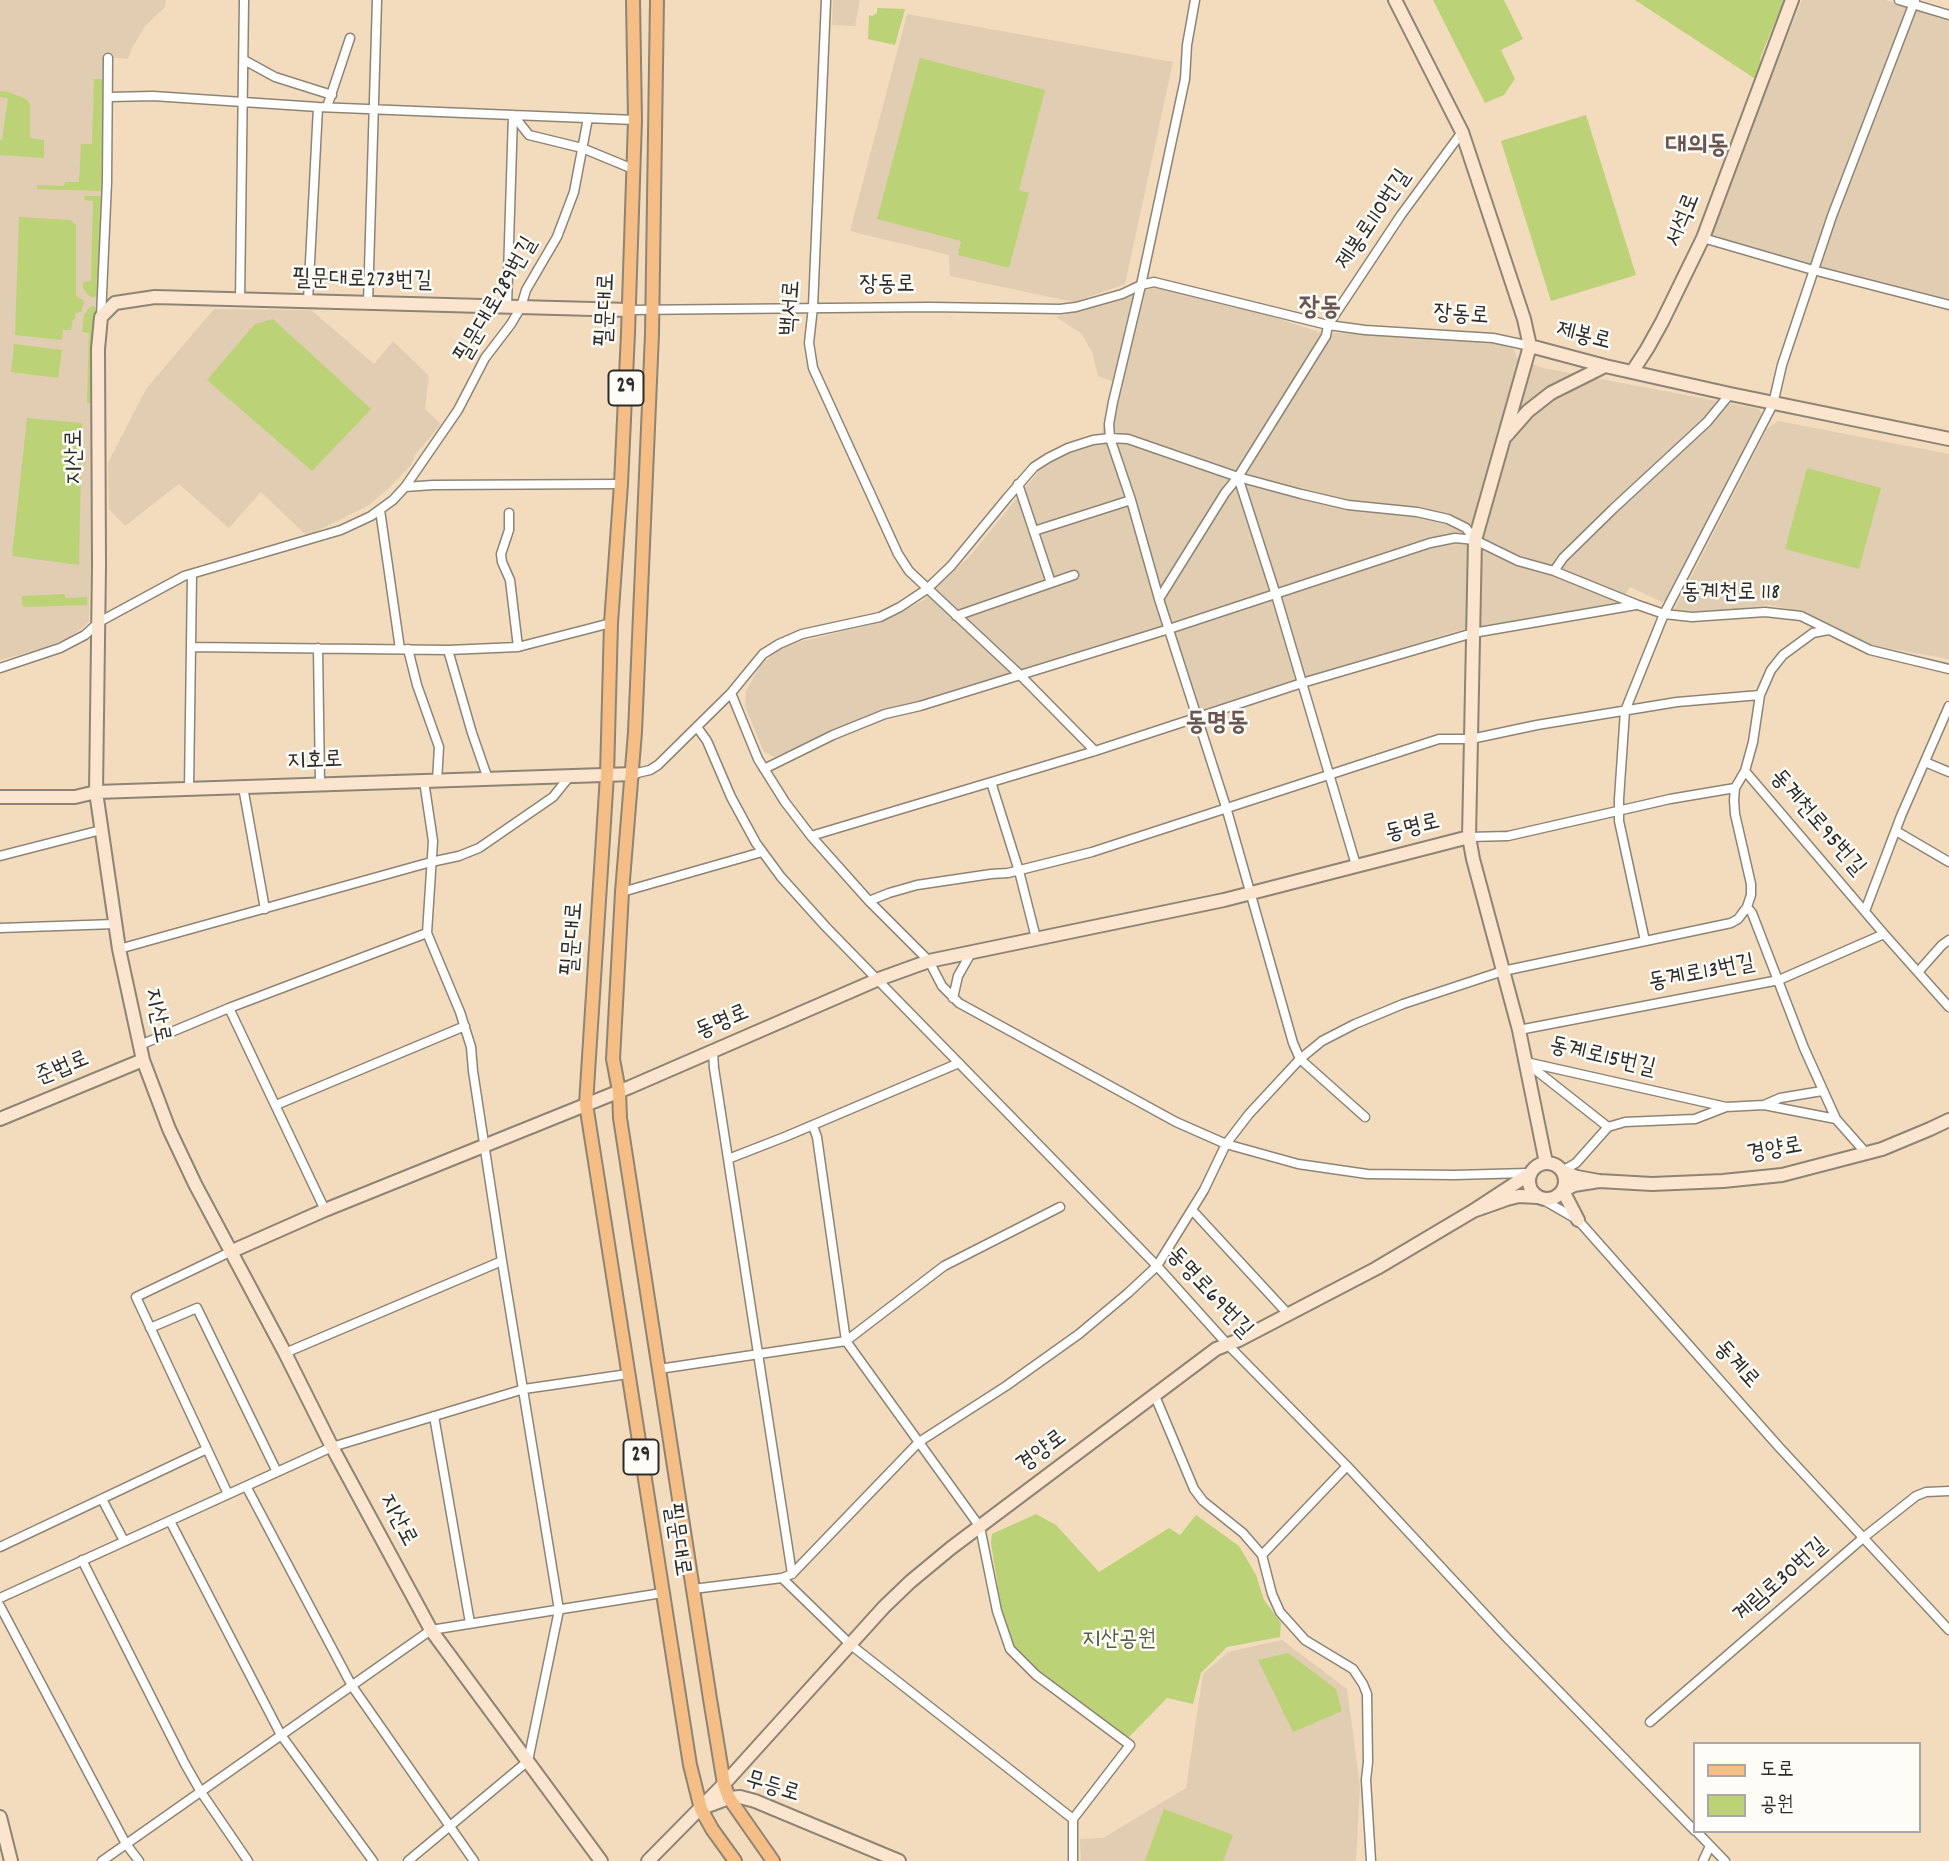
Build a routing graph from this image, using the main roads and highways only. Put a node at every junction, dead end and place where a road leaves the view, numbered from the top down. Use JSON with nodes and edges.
{"nodes":[{"id":1,"x":633,"y":0,"type":"edge"},
{"id":2,"x":657,"y":0,"type":"edge"},
{"id":3,"x":735,"y":1861,"type":"edge"},
{"id":4,"x":773,"y":1861,"type":"edge"}],
"edges":[{"from":1,"to":3,"type":"main road","name":"필문대로","number":"29"},
{"from":2,"to":4,"type":"main road","name":"필문대로","number":"29"}]}
